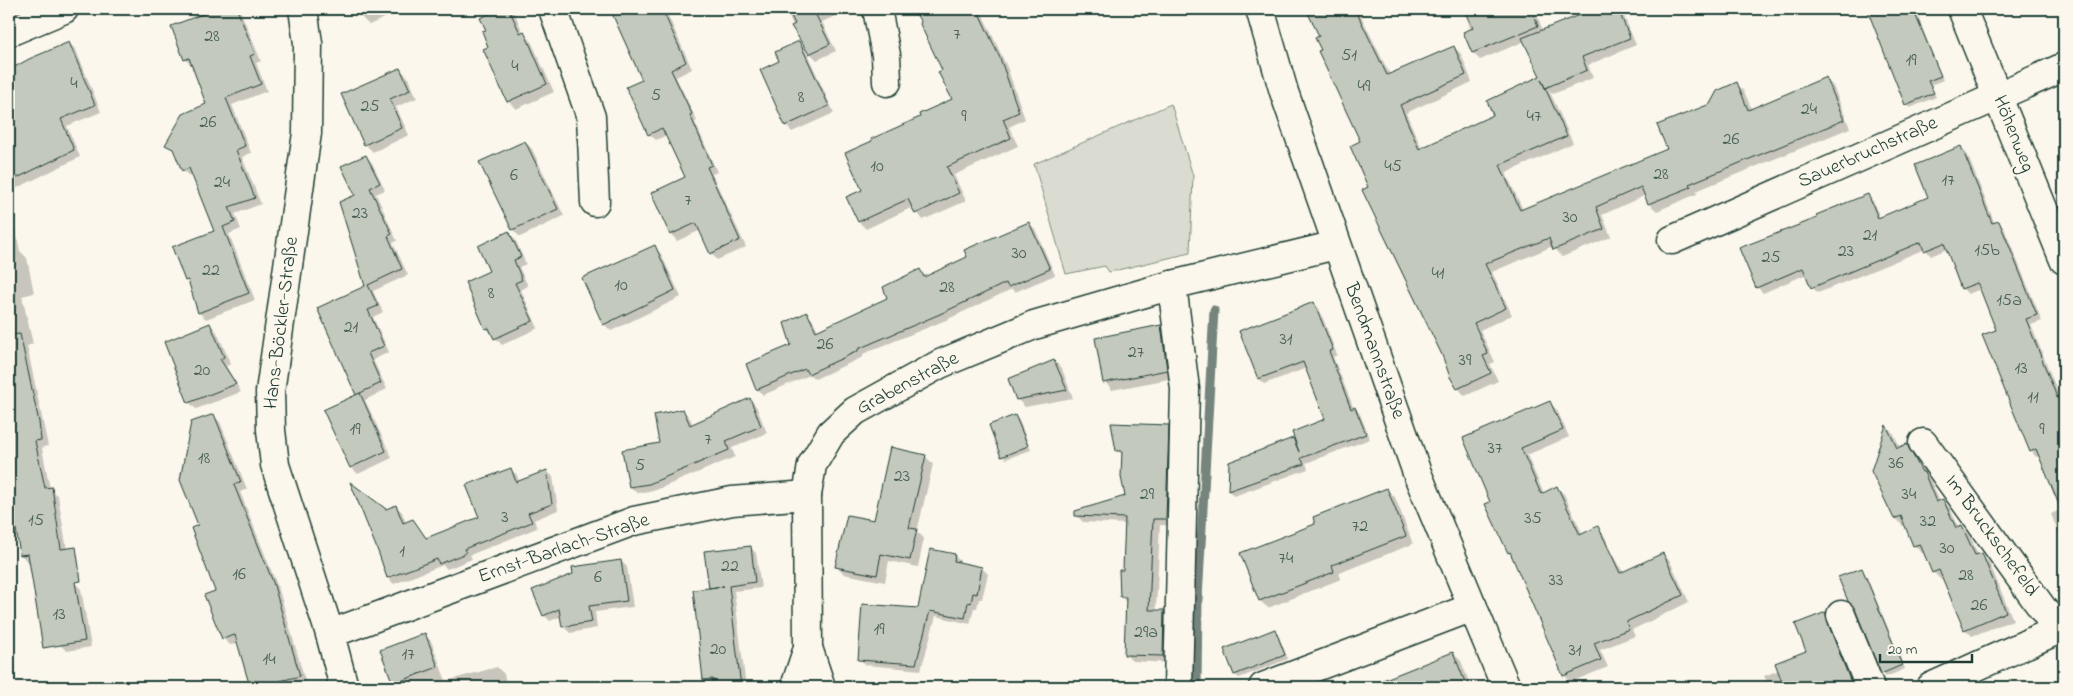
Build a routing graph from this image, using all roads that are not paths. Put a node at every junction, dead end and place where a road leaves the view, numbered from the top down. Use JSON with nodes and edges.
{"nodes":[{"id":1,"x":64,"y":9,"type":"edge"},
{"id":2,"x":303,"y":9,"type":"edge"},
{"id":3,"x":553,"y":9,"type":"edge"},
{"id":4,"x":877,"y":9,"type":"edge"},
{"id":5,"x":1260,"y":9,"type":"edge"},
{"id":6,"x":1962,"y":9,"type":"edge"},
{"id":7,"x":9,"y":32,"type":"edge"},
{"id":8,"x":2064,"y":67,"type":"edge"},
{"id":9,"x":887,"y":82,"type":"dead end"},
{"id":10,"x":1998,"y":95,"type":"junction"},
{"id":11,"x":595,"y":202,"type":"dead end"},
{"id":12,"x":1672,"y":240,"type":"dead end"},
{"id":13,"x":1336,"y":245,"type":"junction"},
{"id":14,"x":2064,"y":260,"type":"edge"},
{"id":15,"x":1172,"y":285,"type":"junction"},
{"id":16,"x":1923,"y":443,"type":"dead end"},
{"id":17,"x":806,"y":496,"type":"junction"},
{"id":18,"x":1472,"y":607,"type":"junction"},
{"id":19,"x":1841,"y":615,"type":"dead end"},
{"id":20,"x":2061,"y":628,"type":"edge"},
{"id":21,"x":330,"y":634,"type":"junction"},
{"id":22,"x":808,"y":648,"type":"junction"},
{"id":23,"x":344,"y":687,"type":"edge"},
{"id":24,"x":795,"y":687,"type":"edge"},
{"id":25,"x":821,"y":687,"type":"edge"},
{"id":26,"x":1178,"y":687,"type":"edge"},
{"id":27,"x":1263,"y":687,"type":"edge"},
{"id":28,"x":1506,"y":687,"type":"edge"},
{"id":29,"x":1870,"y":687,"type":"edge"},
{"id":30,"x":1931,"y":687,"type":"edge"}],
"edges":[{"from":1,"to":7,"type":"street"},
{"from":2,"to":21,"type":"street","name":"Hans-Böckler-Straße"},
{"from":3,"to":11,"type":"street"},
{"from":4,"to":9,"type":"street"},
{"from":5,"to":13,"type":"street","name":"Bendmannstraße"},
{"from":6,"to":10,"type":"street","name":"Höhenweg"},
{"from":8,"to":10,"type":"street","name":"Sauerbruchstraße"},
{"from":10,"to":12,"type":"street","name":"Sauerbruchstraße"},
{"from":10,"to":14,"type":"street","name":"Höhenweg"},
{"from":13,"to":15,"type":"street","name":"Grabenstraße"},
{"from":13,"to":18,"type":"street","name":"Bendmannstraße"},
{"from":15,"to":17,"type":"street","name":"Grabenstraße"},
{"from":15,"to":26,"type":"street"},
{"from":16,"to":20,"type":"street","name":"Im Bruckschefeld"},
{"from":17,"to":21,"type":"street","name":"Ernst-Barlach-Straße"},
{"from":17,"to":22,"type":"street","name":"Grabenstraße"},
{"from":18,"to":27,"type":"street"},
{"from":18,"to":28,"type":"street","name":"Bendmannstraße"},
{"from":19,"to":29,"type":"street"},
{"from":20,"to":30,"type":"street","name":"Im Bruckschefeld"},
{"from":21,"to":23,"type":"street","name":"Hans-Böckler-Straße"},
{"from":22,"to":24,"type":"street","name":"Grabenstraße"},
{"from":22,"to":25,"type":"street","name":"Grabenstraße"}]}
